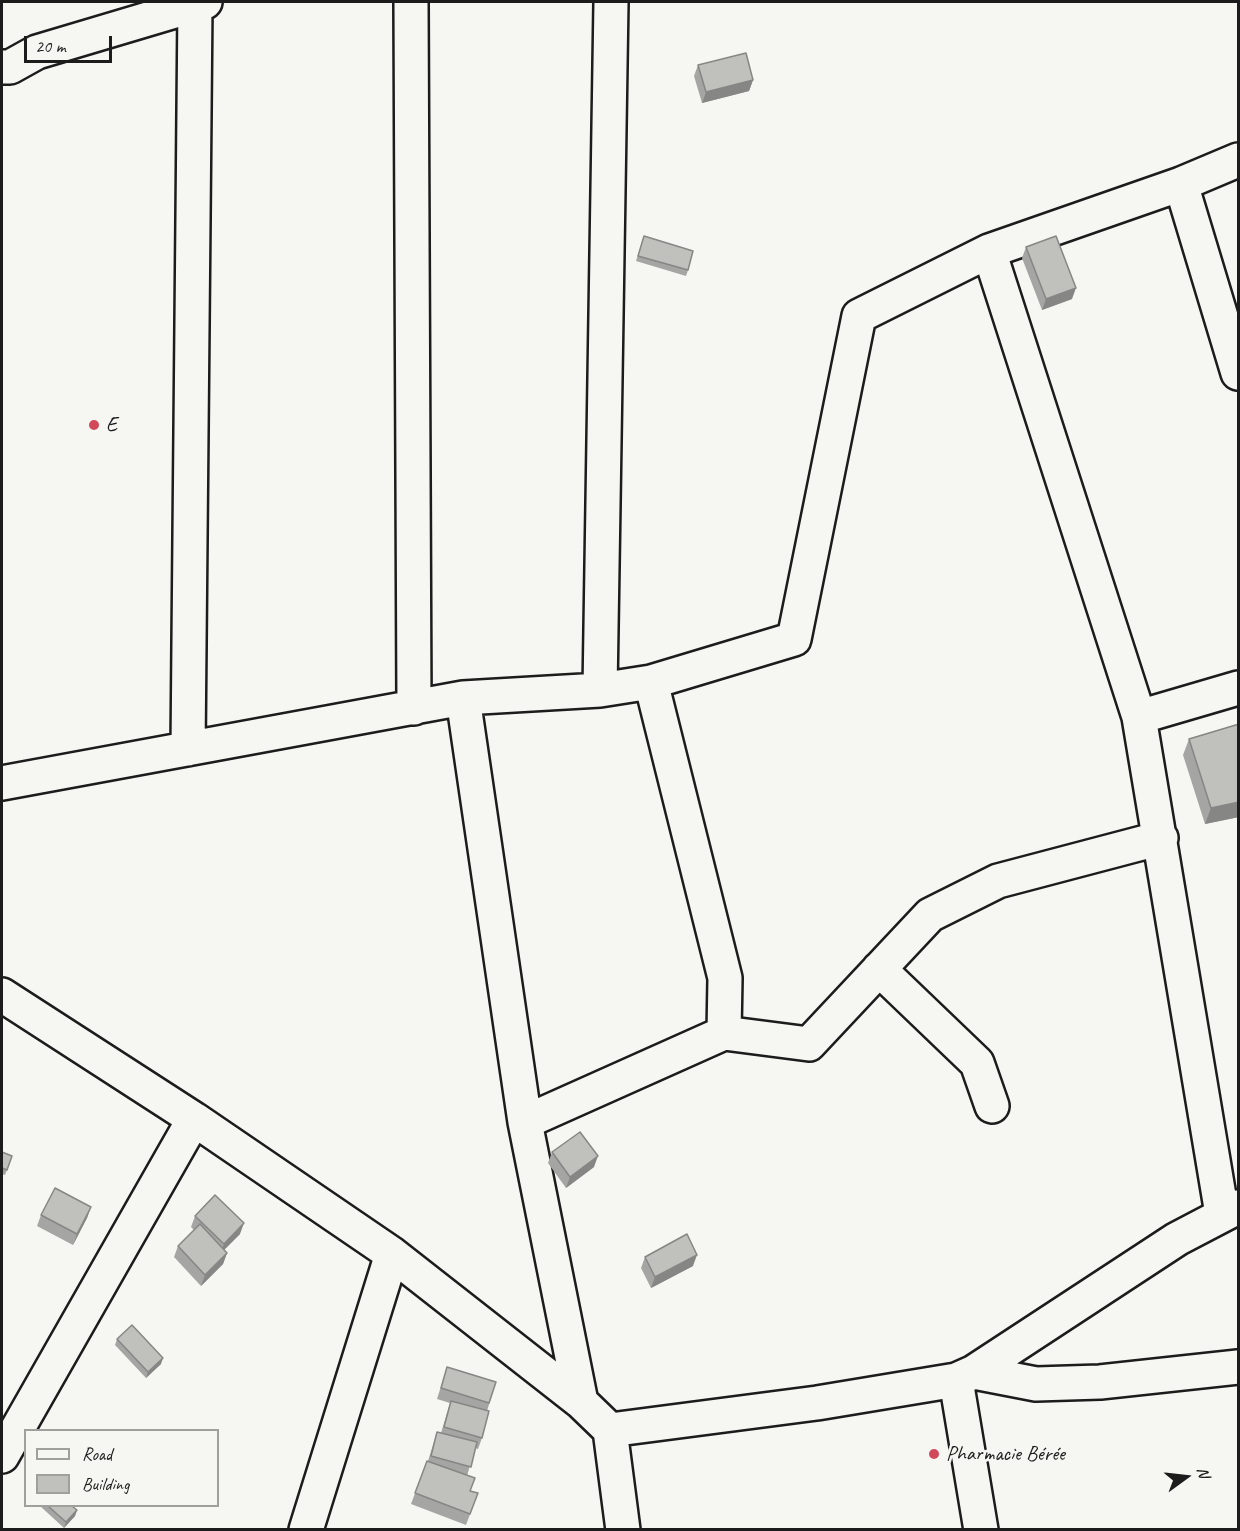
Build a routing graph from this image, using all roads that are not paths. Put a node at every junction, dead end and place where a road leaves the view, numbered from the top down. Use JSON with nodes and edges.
{"nodes":[{"id":1,"x":411,"y":2,"type":"edge"},
{"id":2,"x":610,"y":2,"type":"edge"},
{"id":3,"x":200,"y":3,"type":"edge"},
{"id":4,"x":4,"y":70,"type":"edge"},
{"id":5,"x":1239,"y":160,"type":"edge"},
{"id":6,"x":1181,"y":184,"type":"junction"},
{"id":7,"x":988,"y":251,"type":"junction"},
{"id":8,"x":1239,"y":373,"type":"edge"},
{"id":9,"x":651,"y":682,"type":"junction"},
{"id":10,"x":1239,"y":688,"type":"edge"},
{"id":11,"x":600,"y":690,"type":"junction"},
{"id":12,"x":463,"y":698,"type":"junction"},
{"id":13,"x":414,"y":708,"type":"junction"},
{"id":14,"x":1139,"y":717,"type":"junction"},
{"id":15,"x":188,"y":749,"type":"junction"},
{"id":16,"x":2,"y":783,"type":"edge"},
{"id":17,"x":1161,"y":838,"type":"junction"},
{"id":18,"x":879,"y":969,"type":"junction"},
{"id":19,"x":4,"y":1005,"type":"edge"},
{"id":20,"x":724,"y":1033,"type":"junction"},
{"id":21,"x":992,"y":1106,"type":"dead end"},
{"id":22,"x":194,"y":1119,"type":"junction"},
{"id":23,"x":525,"y":1122,"type":"junction"},
{"id":24,"x":1230,"y":1210,"type":"edge"},
{"id":25,"x":392,"y":1254,"type":"junction"},
{"id":26,"x":1239,"y":1367,"type":"edge"},
{"id":27,"x":965,"y":1376,"type":"junction"},
{"id":28,"x":581,"y":1402,"type":"junction"},
{"id":29,"x":610,"y":1430,"type":"junction"},
{"id":30,"x":2,"y":1456,"type":"edge"},
{"id":31,"x":306,"y":1530,"type":"edge"},
{"id":32,"x":623,"y":1530,"type":"edge"},
{"id":33,"x":981,"y":1530,"type":"edge"}],
"edges":[{"from":1,"to":13,"type":"street"},
{"from":2,"to":11,"type":"street"},
{"from":3,"to":4,"type":"street"},
{"from":3,"to":15,"type":"street"},
{"from":5,"to":6,"type":"street"},
{"from":6,"to":7,"type":"street"},
{"from":6,"to":8,"type":"street"},
{"from":7,"to":9,"type":"street"},
{"from":7,"to":14,"type":"street"},
{"from":9,"to":11,"type":"street"},
{"from":9,"to":20,"type":"street"},
{"from":10,"to":14,"type":"street"},
{"from":11,"to":12,"type":"street"},
{"from":12,"to":13,"type":"street"},
{"from":12,"to":23,"type":"street"},
{"from":13,"to":15,"type":"street"},
{"from":14,"to":17,"type":"street"},
{"from":15,"to":16,"type":"street"},
{"from":17,"to":18,"type":"street"},
{"from":17,"to":24,"type":"street"},
{"from":18,"to":20,"type":"street"},
{"from":18,"to":21,"type":"street"},
{"from":19,"to":22,"type":"street"},
{"from":20,"to":23,"type":"street"},
{"from":22,"to":25,"type":"street"},
{"from":22,"to":30,"type":"street"},
{"from":23,"to":28,"type":"street"},
{"from":24,"to":27,"type":"street"},
{"from":25,"to":28,"type":"street"},
{"from":25,"to":31,"type":"street"},
{"from":26,"to":27,"type":"street"},
{"from":27,"to":29,"type":"street"},
{"from":27,"to":33,"type":"street"},
{"from":28,"to":29,"type":"street"},
{"from":29,"to":32,"type":"street"}]}
